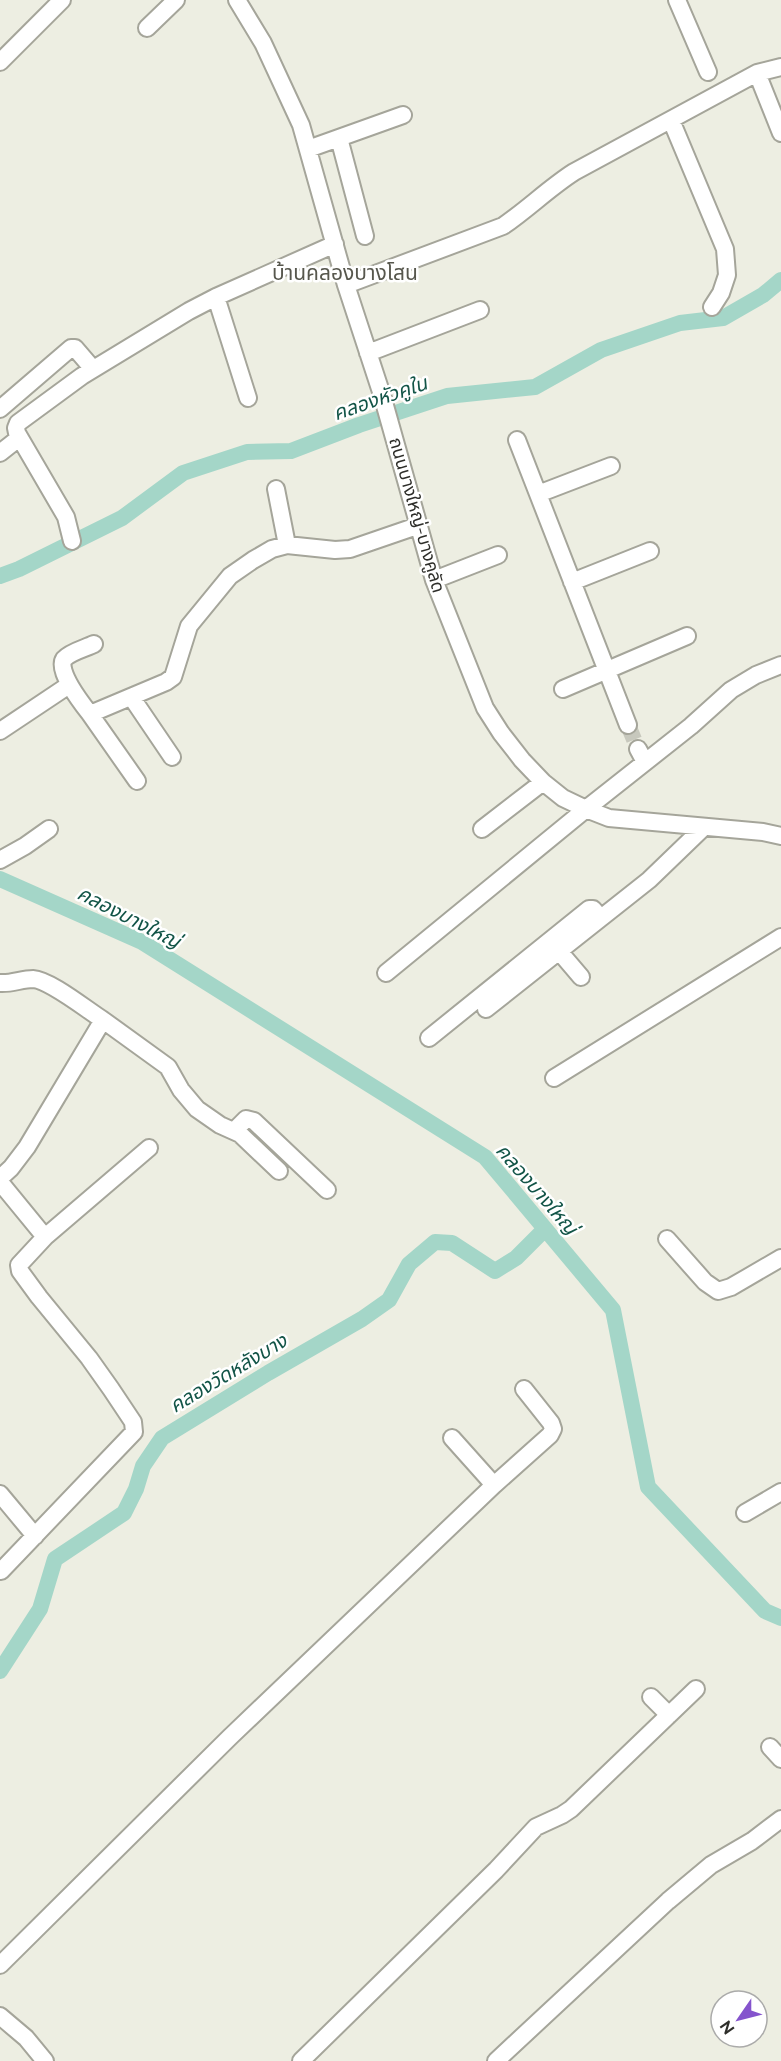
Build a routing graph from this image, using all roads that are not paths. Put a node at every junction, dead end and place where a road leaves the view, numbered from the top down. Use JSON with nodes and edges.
{"nodes":[{"id":1,"x":62,"y":0,"type":"edge"},
{"id":2,"x":176,"y":0,"type":"edge"},
{"id":3,"x":237,"y":0,"type":"edge"},
{"id":4,"x":676,"y":0,"type":"edge"},
{"id":5,"x":147,"y":28,"type":"dead end"},
{"id":6,"x":0,"y":62,"type":"edge"},
{"id":7,"x":781,"y":67,"type":"edge"},
{"id":8,"x":708,"y":72,"type":"dead end"},
{"id":9,"x":757,"y":73,"type":"junction"},
{"id":10,"x":403,"y":115,"type":"dead end"},
{"id":11,"x":671,"y":120,"type":"junction"},
{"id":12,"x":781,"y":133,"type":"edge"},
{"id":13,"x":339,"y":138,"type":"junction"},
{"id":14,"x":308,"y":149,"type":"junction"},
{"id":15,"x":365,"y":236,"type":"dead end"},
{"id":16,"x":334,"y":244,"type":"junction"},
{"id":17,"x":346,"y":285,"type":"junction"},
{"id":18,"x":216,"y":297,"type":"junction"},
{"id":19,"x":712,"y":308,"type":"dead end"},
{"id":20,"x":480,"y":310,"type":"dead end"},
{"id":21,"x":368,"y":353,"type":"junction"},
{"id":22,"x":93,"y":369,"type":"junction"},
{"id":23,"x":248,"y":398,"type":"dead end"},
{"id":24,"x":0,"y":409,"type":"edge"},
{"id":25,"x":19,"y":438,"type":"junction"},
{"id":26,"x":517,"y":440,"type":"dead end"},
{"id":27,"x":0,"y":453,"type":"edge"},
{"id":28,"x":611,"y":466,"type":"dead end"},
{"id":29,"x":276,"y":489,"type":"dead end"},
{"id":30,"x":538,"y":494,"type":"junction"},
{"id":31,"x":417,"y":526,"type":"junction"},
{"id":32,"x":72,"y":541,"type":"dead end"},
{"id":33,"x":287,"y":545,"type":"junction"},
{"id":34,"x":650,"y":551,"type":"dead end"},
{"id":35,"x":498,"y":555,"type":"dead end"},
{"id":36,"x":434,"y":580,"type":"junction"},
{"id":37,"x":572,"y":582,"type":"junction"},
{"id":38,"x":687,"y":636,"type":"dead end"},
{"id":39,"x":94,"y":644,"type":"dead end"},
{"id":40,"x":781,"y":665,"type":"edge"},
{"id":41,"x":607,"y":671,"type":"junction"},
{"id":42,"x":69,"y":685,"type":"junction"},
{"id":43,"x":563,"y":689,"type":"dead end"},
{"id":44,"x":132,"y":698,"type":"junction"},
{"id":45,"x":90,"y":714,"type":"junction"},
{"id":46,"x":628,"y":725,"type":"tunnel mouth"},
{"id":47,"x":0,"y":730,"type":"edge"},
{"id":48,"x":172,"y":757,"type":"dead end"},
{"id":49,"x":137,"y":781,"type":"dead end"},
{"id":50,"x":543,"y":782,"type":"junction"},
{"id":51,"x":586,"y":809,"type":"junction"},
{"id":52,"x":704,"y":827,"type":"junction"},
{"id":53,"x":48,"y":829,"type":"dead end"},
{"id":54,"x":482,"y":829,"type":"dead end"},
{"id":55,"x":781,"y":836,"type":"edge"},
{"id":56,"x":0,"y":860,"type":"edge"},
{"id":57,"x":600,"y":917,"type":"junction"},
{"id":58,"x":781,"y":937,"type":"edge"},
{"id":59,"x":558,"y":950,"type":"junction"},
{"id":60,"x":387,"y":973,"type":"dead end"},
{"id":61,"x":581,"y":977,"type":"dead end"},
{"id":62,"x":0,"y":983,"type":"edge"},
{"id":63,"x":486,"y":1009,"type":"dead end"},
{"id":64,"x":102,"y":1020,"type":"junction"},
{"id":65,"x":429,"y":1038,"type":"dead end"},
{"id":66,"x":555,"y":1078,"type":"dead end"},
{"id":67,"x":234,"y":1131,"type":"junction"},
{"id":68,"x":149,"y":1148,"type":"dead end"},
{"id":69,"x":279,"y":1171,"type":"dead end"},
{"id":70,"x":0,"y":1180,"type":"edge"},
{"id":71,"x":327,"y":1190,"type":"dead end"},
{"id":72,"x":45,"y":1238,"type":"junction"},
{"id":73,"x":667,"y":1239,"type":"dead end"},
{"id":74,"x":781,"y":1258,"type":"edge"},
{"id":75,"x":524,"y":1389,"type":"dead end"},
{"id":76,"x":452,"y":1438,"type":"dead end"},
{"id":77,"x":494,"y":1485,"type":"junction"},
{"id":78,"x":781,"y":1492,"type":"edge"},
{"id":79,"x":0,"y":1494,"type":"edge"},
{"id":80,"x":745,"y":1513,"type":"dead end"},
{"id":81,"x":35,"y":1536,"type":"junction"},
{"id":82,"x":2,"y":1571,"type":"dead end"},
{"id":83,"x":696,"y":1689,"type":"dead end"},
{"id":84,"x":651,"y":1697,"type":"dead end"},
{"id":85,"x":669,"y":1715,"type":"junction"},
{"id":86,"x":781,"y":1819,"type":"edge"},
{"id":87,"x":0,"y":1965,"type":"edge"},
{"id":88,"x":1,"y":2018,"type":"edge"},
{"id":89,"x":45,"y":2061,"type":"edge"},
{"id":90,"x":301,"y":2061,"type":"edge"},
{"id":91,"x":496,"y":2061,"type":"edge"}],
"edges":[{"from":1,"to":6,"type":"street"},
{"from":2,"to":5,"type":"street"},
{"from":3,"to":14,"type":"street","name":"ถนนบางใหญ่-บางคูลัด"},
{"from":4,"to":8,"type":"street"},
{"from":7,"to":9,"type":"street"},
{"from":9,"to":11,"type":"street"},
{"from":9,"to":12,"type":"street"},
{"from":10,"to":13,"type":"street"},
{"from":11,"to":17,"type":"street"},
{"from":11,"to":19,"type":"street"},
{"from":13,"to":14,"type":"street"},
{"from":13,"to":15,"type":"street"},
{"from":14,"to":16,"type":"street","name":"ถนนบางใหญ่-บางคูลัด"},
{"from":16,"to":17,"type":"street","name":"ถนนบางใหญ่-บางคูลัด"},
{"from":16,"to":18,"type":"street"},
{"from":17,"to":21,"type":"street","name":"ถนนบางใหญ่-บางคูลัด"},
{"from":18,"to":22,"type":"street"},
{"from":18,"to":23,"type":"street"},
{"from":20,"to":21,"type":"street"},
{"from":21,"to":31,"type":"street","name":"ถนนบางใหญ่-บางคูลัด"},
{"from":22,"to":24,"type":"street"},
{"from":22,"to":25,"type":"street"},
{"from":25,"to":27,"type":"street"},
{"from":25,"to":32,"type":"street"},
{"from":26,"to":30,"type":"street"},
{"from":28,"to":30,"type":"street"},
{"from":29,"to":33,"type":"street"},
{"from":30,"to":37,"type":"street"},
{"from":31,"to":33,"type":"street"},
{"from":31,"to":36,"type":"street","name":"ถนนบางใหญ่-บางคูลัด"},
{"from":33,"to":44,"type":"street"},
{"from":34,"to":37,"type":"street"},
{"from":35,"to":36,"type":"street"},
{"from":36,"to":50,"type":"street","name":"ถนนบางใหญ่-บางคูลัด"},
{"from":37,"to":41,"type":"street"},
{"from":38,"to":41,"type":"street"},
{"from":39,"to":42,"type":"street"},
{"from":40,"to":51,"type":"street"},
{"from":41,"to":43,"type":"street"},
{"from":41,"to":46,"type":"street"},
{"from":42,"to":45,"type":"street"},
{"from":42,"to":47,"type":"street"},
{"from":44,"to":45,"type":"street"},
{"from":44,"to":48,"type":"street"},
{"from":45,"to":49,"type":"street"},
{"from":50,"to":51,"type":"street","name":"ถนนบางใหญ่-บางคูลัด"},
{"from":50,"to":54,"type":"street"},
{"from":51,"to":52,"type":"street","name":"ถนนบางใหญ่-บางคูลัด"},
{"from":51,"to":60,"type":"street"},
{"from":52,"to":55,"type":"street","name":"ถนนบางใหญ่-บางคูลัด"},
{"from":52,"to":57,"type":"street"},
{"from":53,"to":56,"type":"street"},
{"from":57,"to":59,"type":"street"},
{"from":57,"to":65,"type":"street"},
{"from":58,"to":66,"type":"street"},
{"from":59,"to":61,"type":"street"},
{"from":59,"to":63,"type":"street"},
{"from":62,"to":64,"type":"street"},
{"from":64,"to":67,"type":"street"},
{"from":64,"to":70,"type":"street"},
{"from":67,"to":69,"type":"street"},
{"from":67,"to":71,"type":"street"},
{"from":68,"to":72,"type":"street"},
{"from":70,"to":72,"type":"street"},
{"from":72,"to":81,"type":"street"},
{"from":73,"to":74,"type":"street"},
{"from":75,"to":77,"type":"street"},
{"from":76,"to":77,"type":"street"},
{"from":77,"to":87,"type":"street"},
{"from":78,"to":80,"type":"street"},
{"from":79,"to":81,"type":"street"},
{"from":81,"to":82,"type":"street"},
{"from":83,"to":85,"type":"street"},
{"from":84,"to":85,"type":"street"},
{"from":85,"to":90,"type":"street"},
{"from":86,"to":91,"type":"street"},
{"from":88,"to":89,"type":"street"}]}
